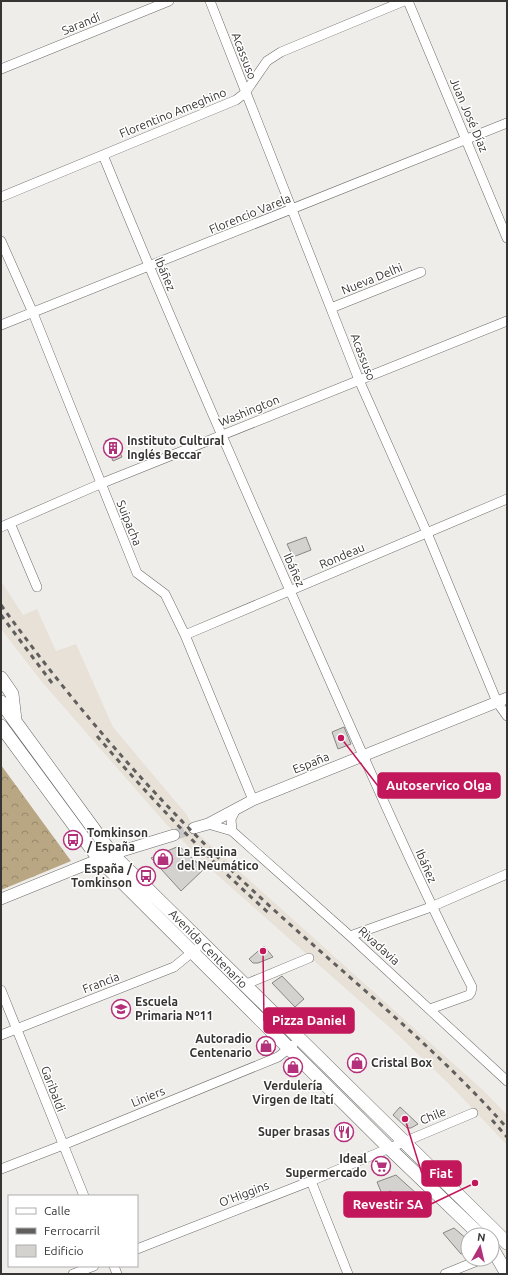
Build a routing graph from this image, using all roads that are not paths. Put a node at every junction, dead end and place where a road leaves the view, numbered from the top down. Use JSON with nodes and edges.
{"nodes":[{"id":1,"x":169,"y":1,"type":"edge"},
{"id":2,"x":210,"y":1,"type":"edge"},
{"id":3,"x":404,"y":1,"type":"edge"},
{"id":4,"x":408,"y":1,"type":"edge"},
{"id":5,"x":1,"y":69,"type":"edge"},
{"id":6,"x":245,"y":93,"type":"junction"},
{"id":7,"x":507,"y":123,"type":"edge"},
{"id":8,"x":466,"y":140,"type":"junction"},
{"id":9,"x":103,"y":155,"type":"junction"},
{"id":10,"x":1,"y":197,"type":"edge"},
{"id":11,"x":291,"y":210,"type":"junction"},
{"id":12,"x":507,"y":238,"type":"edge"},
{"id":13,"x":1,"y":242,"type":"edge"},
{"id":14,"x":148,"y":267,"type":"junction"},
{"id":15,"x":421,"y":272,"type":"dead end"},
{"id":16,"x":331,"y":308,"type":"junction"},
{"id":17,"x":32,"y":313,"type":"junction"},
{"id":18,"x":507,"y":321,"type":"edge"},
{"id":19,"x":1,"y":325,"type":"edge"},
{"id":20,"x":359,"y":380,"type":"junction"},
{"id":21,"x":221,"y":435,"type":"junction"},
{"id":22,"x":100,"y":484,"type":"junction"},
{"id":23,"x":507,"y":499,"type":"edge"},
{"id":24,"x":5,"y":525,"type":"edge"},
{"id":25,"x":427,"y":533,"type":"junction"},
{"id":26,"x":37,"y":587,"type":"dead end"},
{"id":27,"x":290,"y":591,"type":"junction"},
{"id":28,"x":185,"y":635,"type":"junction"},
{"id":29,"x":1,"y":678,"type":"edge"},
{"id":30,"x":502,"y":700,"type":"edge"},
{"id":31,"x":1,"y":702,"type":"edge"},
{"id":32,"x":507,"y":716,"type":"edge"},
{"id":33,"x":16,"y":722,"type":"junction"},
{"id":34,"x":1,"y":726,"type":"edge"},
{"id":35,"x":364,"y":756,"type":"junction"},
{"id":36,"x":253,"y":800,"type":"junction"},
{"id":37,"x":235,"y":811,"type":"junction"},
{"id":38,"x":208,"y":824,"type":"junction"},
{"id":39,"x":194,"y":828,"type":"tunnel mouth"},
{"id":40,"x":232,"y":831,"type":"junction"},
{"id":41,"x":174,"y":836,"type":"tunnel mouth"},
{"id":42,"x":112,"y":854,"type":"junction"},
{"id":43,"x":99,"y":860,"type":"junction"},
{"id":44,"x":507,"y":874,"type":"edge"},
{"id":45,"x":1,"y":899,"type":"edge"},
{"id":46,"x":431,"y":906,"type":"junction"},
{"id":47,"x":350,"y":936,"type":"junction"},
{"id":48,"x":202,"y":942,"type":"junction"},
{"id":49,"x":192,"y":953,"type":"junction"},
{"id":50,"x":309,"y":958,"type":"dead end"},
{"id":51,"x":244,"y":985,"type":"junction"},
{"id":52,"x":1,"y":990,"type":"edge"},
{"id":53,"x":430,"y":1009,"type":"junction"},
{"id":54,"x":17,"y":1028,"type":"junction"},
{"id":55,"x":1,"y":1035,"type":"edge"},
{"id":56,"x":299,"y":1038,"type":"junction"},
{"id":57,"x":290,"y":1048,"type":"junction"},
{"id":58,"x":507,"y":1081,"type":"edge"},
{"id":59,"x":472,"y":1113,"type":"dead end"},
{"id":60,"x":403,"y":1141,"type":"junction"},
{"id":61,"x":63,"y":1145,"type":"junction"},
{"id":62,"x":388,"y":1147,"type":"junction"},
{"id":63,"x":1,"y":1169,"type":"edge"},
{"id":64,"x":311,"y":1181,"type":"junction"},
{"id":65,"x":84,"y":1195,"type":"edge"},
{"id":66,"x":472,"y":1227,"type":"edge"},
{"id":67,"x":507,"y":1243,"type":"edge"},
{"id":68,"x":138,"y":1249,"type":"edge"},
{"id":69,"x":500,"y":1258,"type":"edge"},
{"id":70,"x":91,"y":1267,"type":"edge"},
{"id":71,"x":462,"y":1267,"type":"edge"},
{"id":72,"x":73,"y":1274,"type":"edge"},
{"id":73,"x":348,"y":1274,"type":"edge"},
{"id":74,"x":445,"y":1274,"type":"edge"},
{"id":75,"x":507,"y":1274,"type":"edge"}],
"edges":[{"from":1,"to":5,"type":"street","name":"Sarandí"},
{"from":2,"to":6,"type":"street","name":"Acassuso"},
{"from":3,"to":6,"type":"street","name":"Florentino Ameghino"},
{"from":4,"to":8,"type":"street","name":"Juan José Díaz"},
{"from":6,"to":9,"type":"street","name":"Florentino Ameghino"},
{"from":6,"to":11,"type":"street","name":"Acassuso"},
{"from":7,"to":8,"type":"street","name":"Florencio Varela"},
{"from":8,"to":11,"type":"street","name":"Florencio Varela"},
{"from":8,"to":12,"type":"street","name":"Juan José Díaz"},
{"from":9,"to":10,"type":"street","name":"Florentino Ameghino"},
{"from":9,"to":14,"type":"street","name":"Ibáñez"},
{"from":11,"to":14,"type":"street","name":"Florencio Varela"},
{"from":11,"to":16,"type":"street","name":"Acassuso"},
{"from":13,"to":17,"type":"street","name":"Suipacha"},
{"from":14,"to":17,"type":"street","name":"Florencio Varela"},
{"from":14,"to":21,"type":"street","name":"Ibáñez"},
{"from":15,"to":16,"type":"street","name":"Nueva Delhi"},
{"from":16,"to":20,"type":"street","name":"Acassuso"},
{"from":17,"to":19,"type":"street","name":"Florencio Varela"},
{"from":17,"to":22,"type":"street","name":"Suipacha"},
{"from":18,"to":20,"type":"street","name":"Washington"},
{"from":20,"to":21,"type":"street","name":"Washington"},
{"from":20,"to":25,"type":"street","name":"Acassuso"},
{"from":21,"to":22,"type":"street","name":"Washington"},
{"from":21,"to":27,"type":"street","name":"Ibáñez"},
{"from":22,"to":24,"type":"street","name":"Washington"},
{"from":22,"to":28,"type":"street","name":"Suipacha"},
{"from":23,"to":25,"type":"street","name":"Rondeau"},
{"from":24,"to":26,"type":"street"},
{"from":25,"to":27,"type":"street","name":"Rondeau"},
{"from":25,"to":30,"type":"street","name":"Acassuso"},
{"from":27,"to":28,"type":"street","name":"Rondeau"},
{"from":27,"to":35,"type":"street","name":"Ibáñez"},
{"from":28,"to":36,"type":"street","name":"Suipacha"},
{"from":29,"to":33,"type":"main road"},
{"from":30,"to":32,"type":"street","name":"Acassuso"},
{"from":30,"to":35,"type":"street","name":"España"},
{"from":31,"to":33,"type":"main road","name":"Avenida Centenario"},
{"from":33,"to":42,"type":"main road","name":"Avenida Centenario"},
{"from":34,"to":43,"type":"main road","name":"Avenida Centenario"},
{"from":35,"to":36,"type":"street","name":"España"},
{"from":35,"to":46,"type":"street","name":"Ibáñez"},
{"from":36,"to":37,"type":"street","name":"España"},
{"from":37,"to":38,"type":"street","name":"España"},
{"from":37,"to":40,"type":"street"},
{"from":38,"to":39,"type":"street","name":"España"},
{"from":38,"to":40,"type":"street","name":"Rivadavia"},
{"from":40,"to":47,"type":"street","name":"Rivadavia"},
{"from":41,"to":42,"type":"street"},
{"from":42,"to":43,"type":"street"},
{"from":42,"to":48,"type":"main road","name":"Avenida Centenario"},
{"from":43,"to":45,"type":"street"},
{"from":43,"to":49,"type":"main road","name":"Avenida Centenario"},
{"from":44,"to":46,"type":"street"},
{"from":46,"to":47,"type":"street"},
{"from":46,"to":53,"type":"street","name":"Ibáñez"},
{"from":47,"to":53,"type":"street","name":"Rivadavia"},
{"from":48,"to":49,"type":"street","name":"Francia"},
{"from":48,"to":51,"type":"main road","name":"Avenida Centenario"},
{"from":49,"to":54,"type":"street","name":"Francia"},
{"from":49,"to":57,"type":"main road","name":"Avenida Centenario"},
{"from":50,"to":51,"type":"street"},
{"from":51,"to":56,"type":"main road","name":"Avenida Centenario"},
{"from":52,"to":54,"type":"street","name":"Garibaldi"},
{"from":53,"to":58,"type":"street","name":"Rivadavia"},
{"from":54,"to":55,"type":"street","name":"Francia"},
{"from":54,"to":61,"type":"street","name":"Garibaldi"},
{"from":56,"to":57,"type":"street","name":"Liniers"},
{"from":56,"to":60,"type":"main road","name":"Avenida Centenario"},
{"from":57,"to":61,"type":"street","name":"Liniers"},
{"from":57,"to":62,"type":"main road","name":"Avenida Centenario"},
{"from":59,"to":60,"type":"street","name":"Chile"},
{"from":60,"to":62,"type":"street","name":"O'Higgins"},
{"from":60,"to":67,"type":"main road","name":"Avenida Centenario"},
{"from":61,"to":63,"type":"street","name":"Liniers"},
{"from":61,"to":65,"type":"street","name":"Garibaldi"},
{"from":62,"to":64,"type":"street","name":"O'Higgins"},
{"from":62,"to":66,"type":"main road","name":"Avenida Centenario"},
{"from":64,"to":68,"type":"street","name":"O'Higgins"},
{"from":64,"to":73,"type":"street"},
{"from":69,"to":75,"type":"main road"},
{"from":70,"to":72,"type":"street"},
{"from":71,"to":74,"type":"street"}]}
